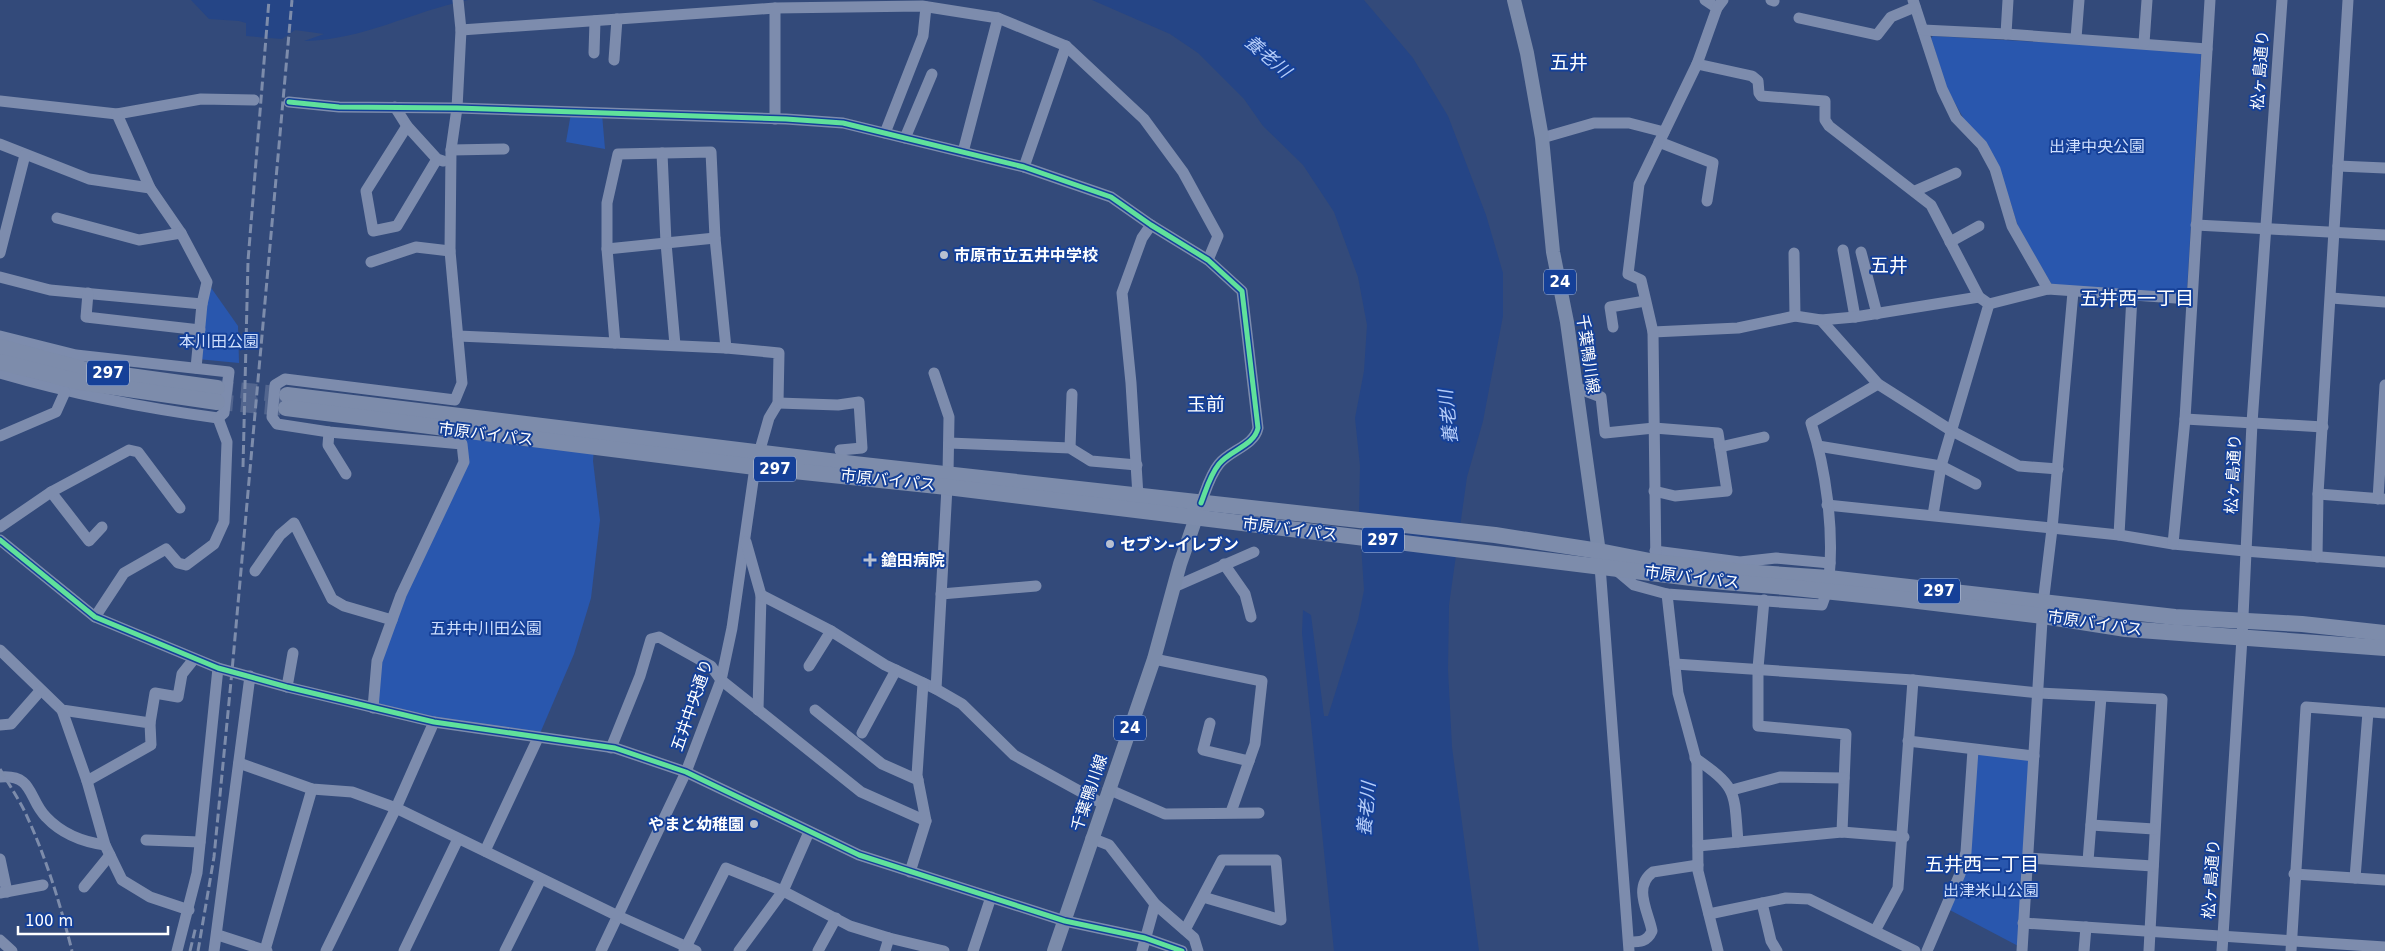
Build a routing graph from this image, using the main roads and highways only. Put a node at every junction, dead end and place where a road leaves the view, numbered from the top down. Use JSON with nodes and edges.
{"nodes":[{"id":1,"x":1514,"y":0,"type":"edge"},
{"id":2,"x":0,"y":346,"type":"edge"},
{"id":3,"x":0,"y":362,"type":"edge"},
{"id":4,"x":286,"y":402,"type":"tunnel mouth"},
{"id":5,"x":947,"y":480,"type":"junction"},
{"id":6,"x":1199,"y":511,"type":"junction"},
{"id":7,"x":1264,"y":518,"type":"junction"},
{"id":8,"x":1604,"y":561,"type":"junction"},
{"id":9,"x":1655,"y":562,"type":"junction"},
{"id":10,"x":2043,"y":610,"type":"junction"},
{"id":11,"x":2385,"y":632,"type":"edge"},
{"id":12,"x":2385,"y":648,"type":"edge"},
{"id":13,"x":1054,"y":951,"type":"edge"}],
"edges":[{"from":1,"to":8,"type":"main road","name":"千葉鴨川線","number":"24"},
{"from":2,"to":3,"type":"highway","number":"297"},
{"from":4,"to":5,"type":"highway","name":"市原バイパス","number":"297"},
{"from":5,"to":6,"type":"highway","name":"市原バイパス","number":"297"},
{"from":5,"to":6,"type":"highway","name":"市原バイパス","number":"297"},
{"from":6,"to":7,"type":"highway","name":"市原バイパス","number":"297"},
{"from":6,"to":13,"type":"main road","name":"千葉鴨川線","number":"24"},
{"from":7,"to":8,"type":"highway","name":"市原バイパス","number":"297"},
{"from":7,"to":8,"type":"highway","name":"市原バイパス","number":"297"},
{"from":8,"to":9,"type":"highway","name":"市原バイパス","number":"297"},
{"from":8,"to":9,"type":"highway","name":"市原バイパス","number":"297"},
{"from":9,"to":10,"type":"highway","name":"市原バイパス","number":"297"},
{"from":10,"to":11,"type":"highway","name":"市原バイパス","number":"297"},
{"from":10,"to":12,"type":"highway","name":"市原バイパス","number":"297"}]}
